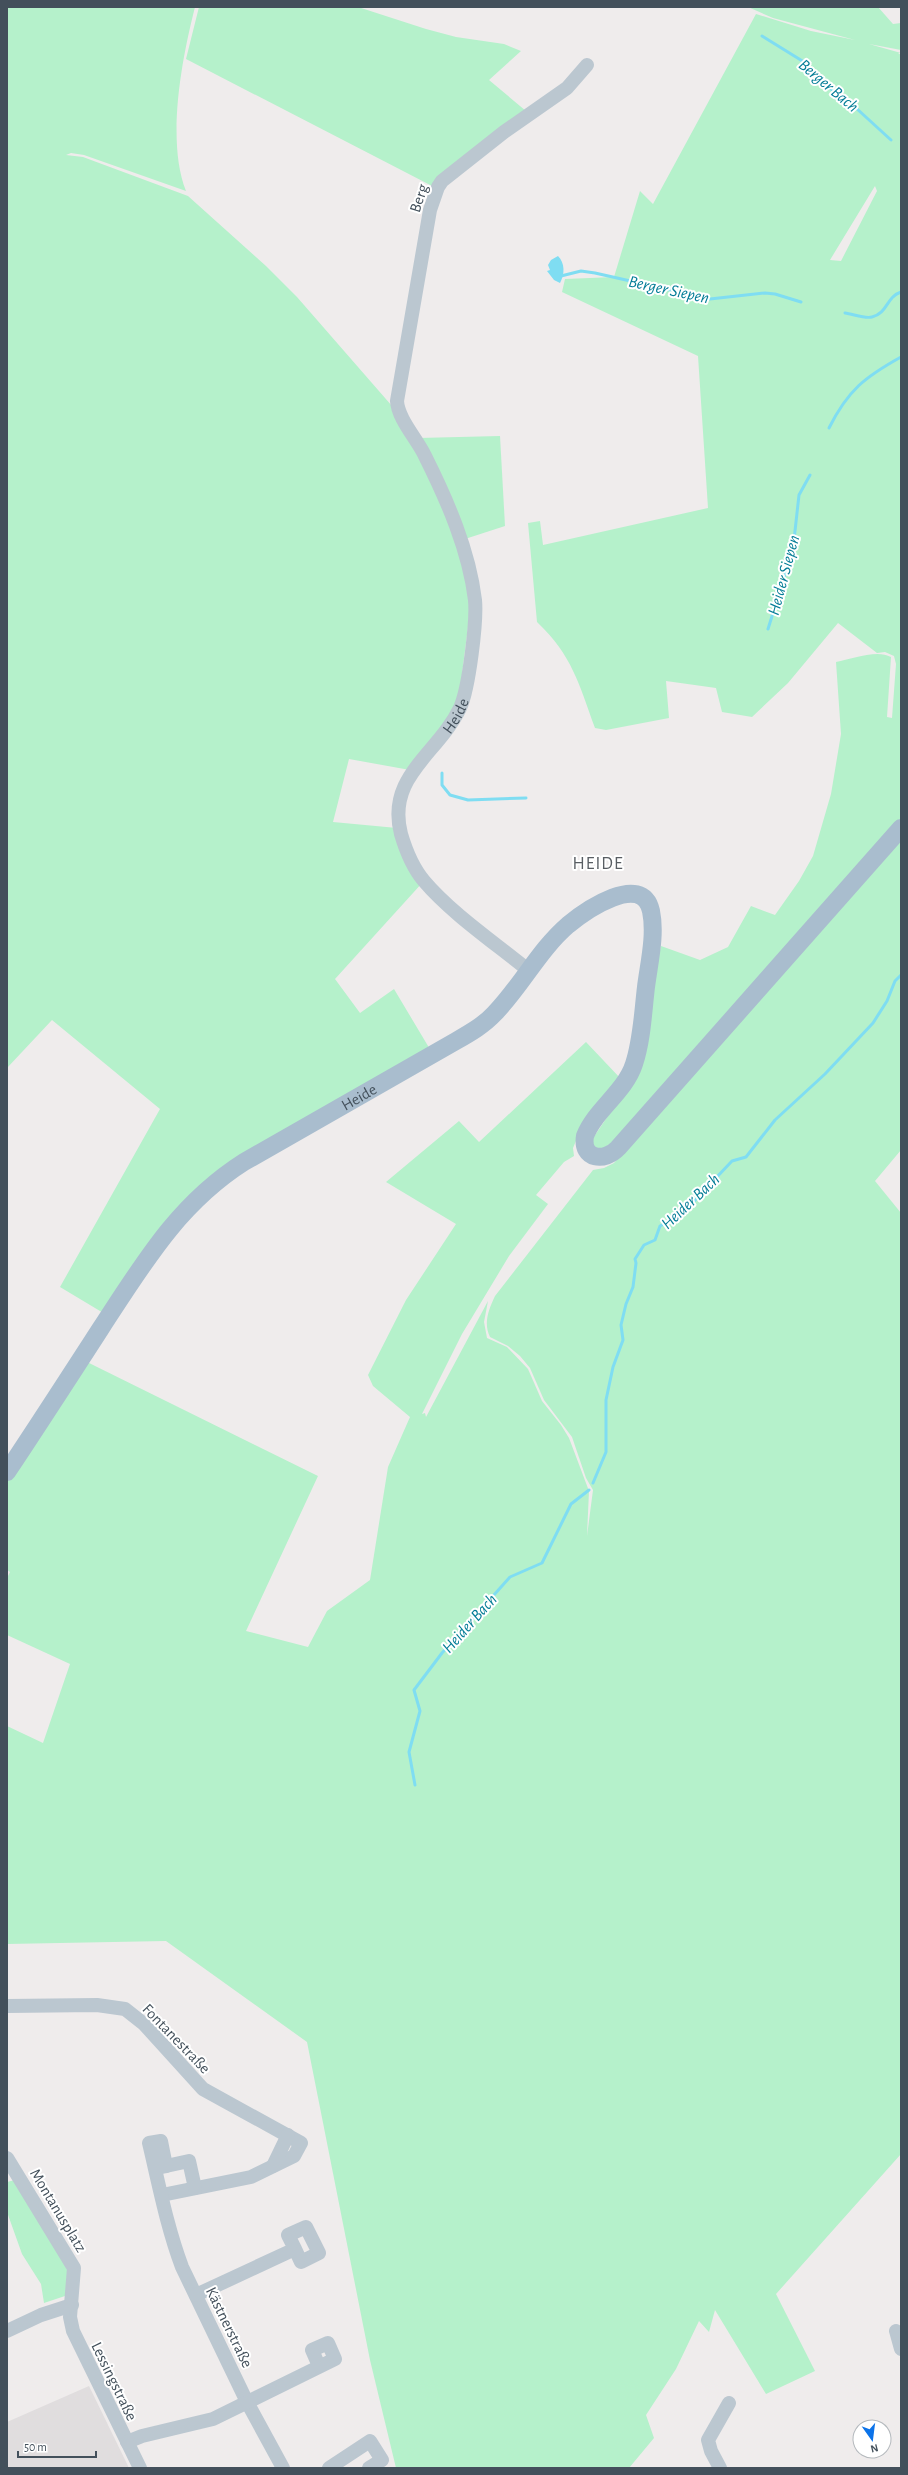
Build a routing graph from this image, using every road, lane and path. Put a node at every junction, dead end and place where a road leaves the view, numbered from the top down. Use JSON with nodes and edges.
{"nodes":[{"id":1,"x":587,"y":65,"type":"dead end"},
{"id":2,"x":397,"y":409,"type":"joint"},
{"id":3,"x":901,"y":828,"type":"edge"},
{"id":4,"x":528,"y":970,"type":"junction"},
{"id":5,"x":7,"y":1472,"type":"edge"},
{"id":6,"x":7,"y":2006,"type":"edge"},
{"id":7,"x":8,"y":2161,"type":"edge"},
{"id":8,"x":195,"y":2188,"type":"junction"},
{"id":9,"x":162,"y":2195,"type":"junction"},
{"id":10,"x":295,"y":2249,"type":"dead end"},
{"id":11,"x":196,"y":2295,"type":"junction"},
{"id":12,"x":72,"y":2305,"type":"junction"},
{"id":13,"x":7,"y":2331,"type":"edge"},
{"id":14,"x":896,"y":2331,"type":"dead end"},
{"id":15,"x":901,"y":2349,"type":"edge"},
{"id":16,"x":319,"y":2366,"type":"dead end"},
{"id":17,"x":247,"y":2402,"type":"junction"},
{"id":18,"x":728,"y":2403,"type":"dead end"},
{"id":19,"x":127,"y":2442,"type":"junction"},
{"id":20,"x":354,"y":2451,"type":"junction"},
{"id":21,"x":140,"y":2468,"type":"edge"},
{"id":22,"x":283,"y":2468,"type":"edge"},
{"id":23,"x":329,"y":2468,"type":"edge"},
{"id":24,"x":365,"y":2468,"type":"edge"},
{"id":25,"x":369,"y":2468,"type":"edge"},
{"id":26,"x":720,"y":2468,"type":"edge"}],
"edges":[{"from":1,"to":2,"type":"street","name":"Berg"},
{"from":2,"to":4,"type":"street","name":"Heide"},
{"from":3,"to":4,"type":"main road","name":"Heide"},
{"from":4,"to":5,"type":"main road","name":"Heide"},
{"from":6,"to":8,"type":"street","name":"Fontanestraße"},
{"from":7,"to":12,"type":"street","name":"Montanusplatz"},
{"from":8,"to":9,"type":"street"},
{"from":8,"to":9,"type":"street","name":"Kästnerstraße"},
{"from":9,"to":11,"type":"street","name":"Kästnerstraße"},
{"from":10,"to":11,"type":"street"},
{"from":11,"to":17,"type":"street","name":"Kästnerstraße"},
{"from":12,"to":13,"type":"street"},
{"from":12,"to":19,"type":"street","name":"Lessingstraße"},
{"from":14,"to":15,"type":"street"},
{"from":16,"to":17,"type":"street"},
{"from":17,"to":19,"type":"street"},
{"from":17,"to":22,"type":"street","name":"Kästnerstraße"},
{"from":18,"to":26,"type":"street"},
{"from":19,"to":21,"type":"street","name":"Lessingstraße"},
{"from":20,"to":23,"type":"street"},
{"from":20,"to":24,"type":"street"},
{"from":20,"to":25,"type":"street"}]}
